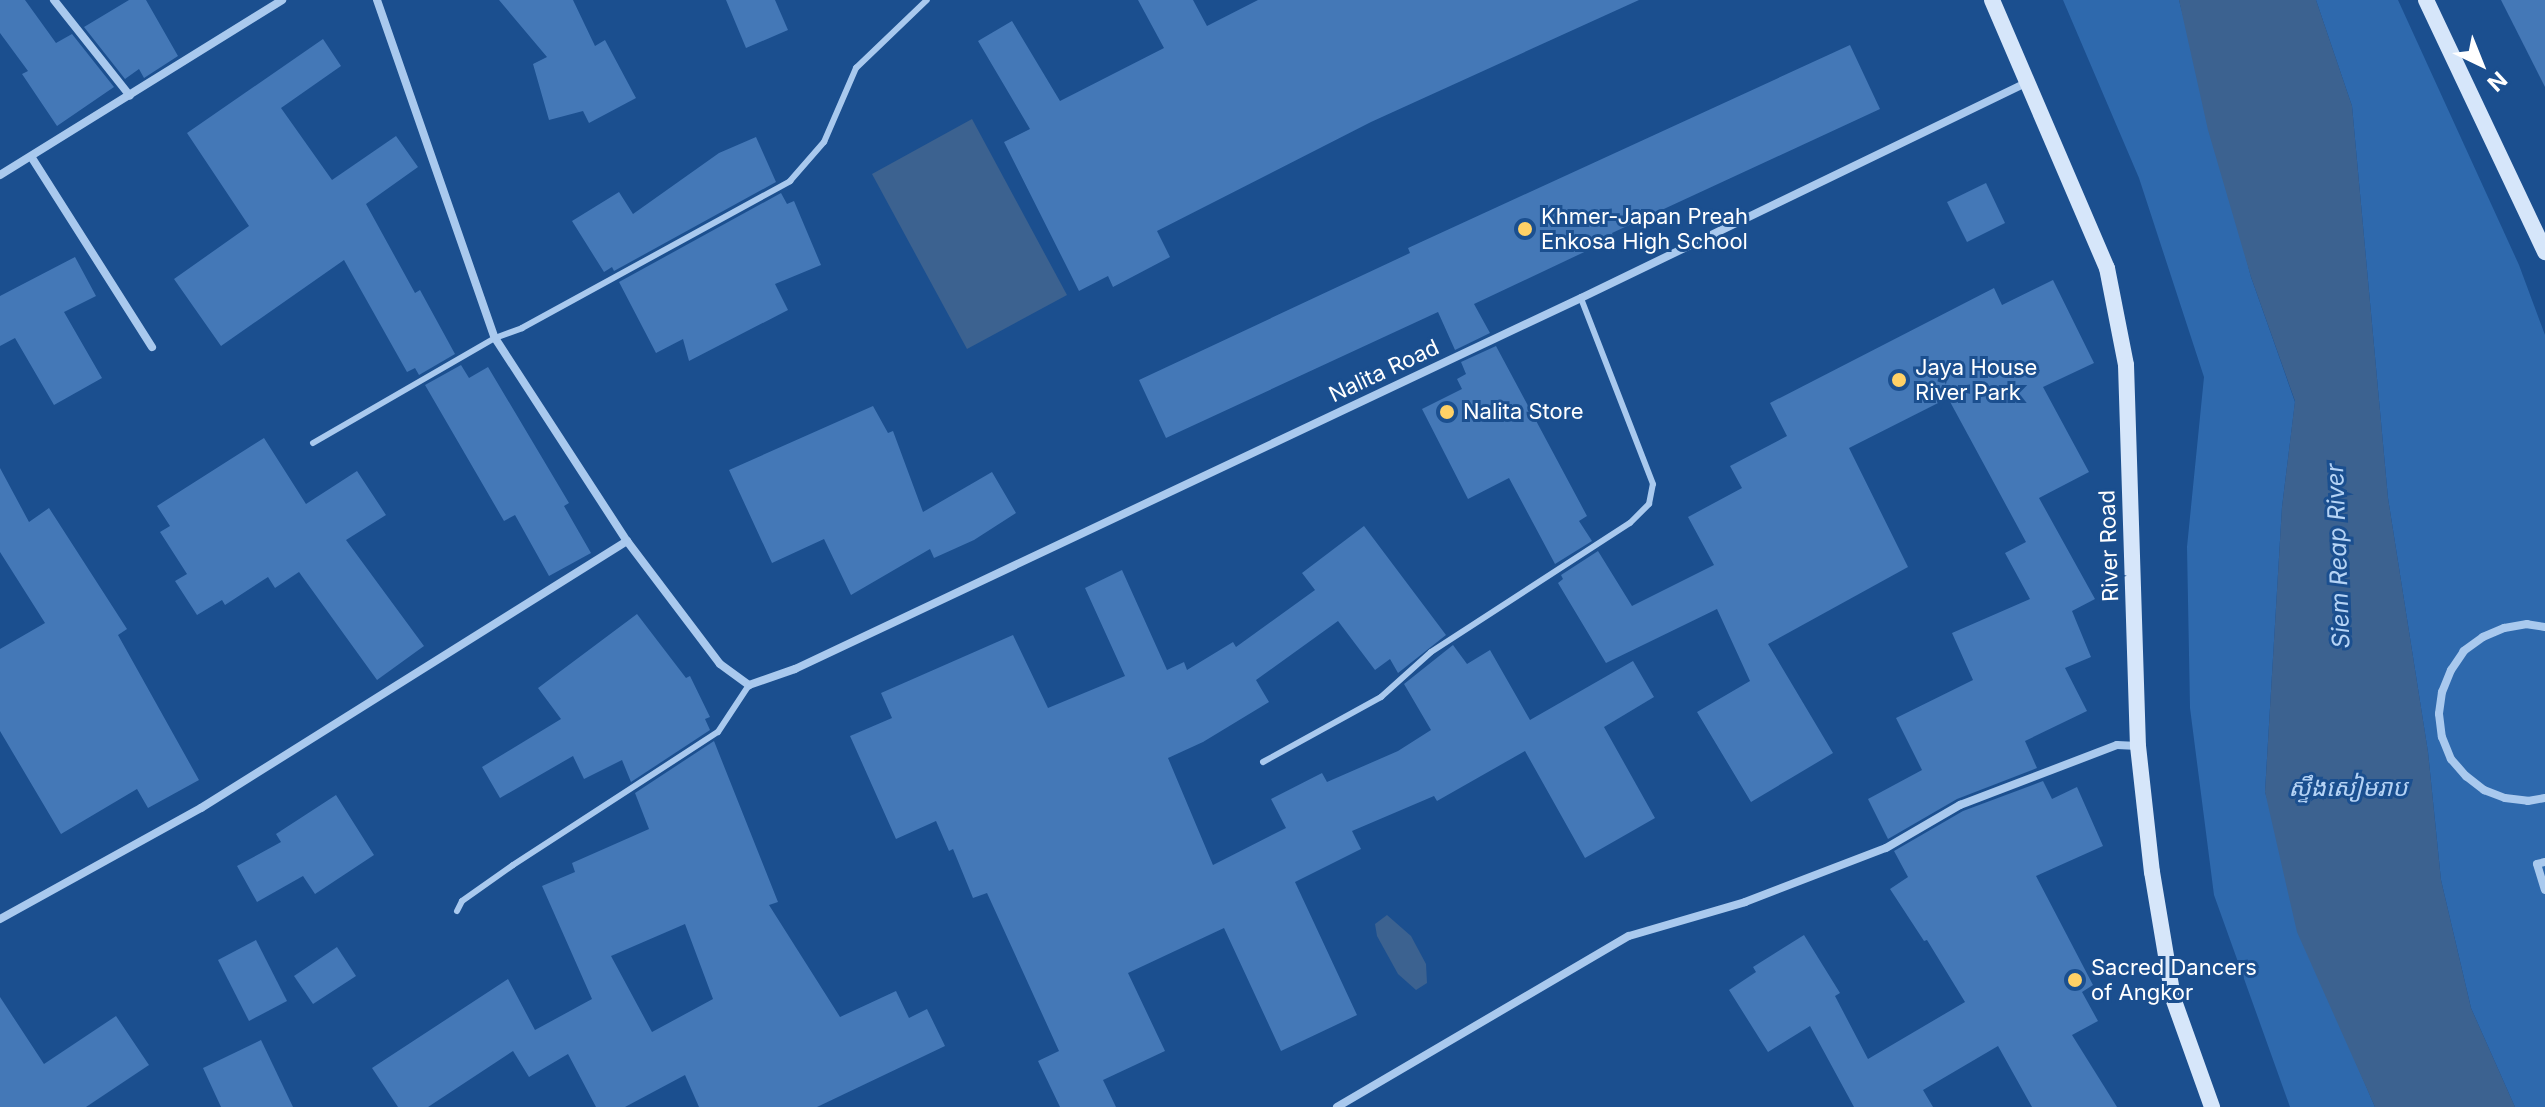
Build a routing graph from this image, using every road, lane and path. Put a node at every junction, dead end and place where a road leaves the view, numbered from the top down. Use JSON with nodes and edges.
{"nodes":[{"id":1,"x":54,"y":0,"type":"edge"},
{"id":2,"x":282,"y":0,"type":"edge"},
{"id":3,"x":377,"y":0,"type":"edge"},
{"id":4,"x":927,"y":0,"type":"edge"},
{"id":5,"x":1992,"y":0,"type":"edge"},
{"id":6,"x":2426,"y":0,"type":"edge"},
{"id":7,"x":2029,"y":81,"type":"junction"},
{"id":8,"x":130,"y":96,"type":"junction"},
{"id":9,"x":32,"y":158,"type":"junction"},
{"id":10,"x":0,"y":175,"type":"edge"},
{"id":11,"x":2545,"y":252,"type":"edge"},
{"id":12,"x":1581,"y":298,"type":"junction"},
{"id":13,"x":495,"y":338,"type":"junction"},
{"id":14,"x":152,"y":347,"type":"dead end"},
{"id":15,"x":313,"y":443,"type":"dead end"},
{"id":16,"x":627,"y":541,"type":"junction"},
{"id":17,"x":2545,"y":627,"type":"edge"},
{"id":18,"x":749,"y":685,"type":"junction"},
{"id":19,"x":2138,"y":746,"type":"junction"},
{"id":20,"x":1263,"y":762,"type":"dead end"},
{"id":21,"x":2545,"y":798,"type":"edge"},
{"id":22,"x":2545,"y":862,"type":"edge"},
{"id":23,"x":2545,"y":890,"type":"edge"},
{"id":24,"x":457,"y":911,"type":"dead end"},
{"id":25,"x":0,"y":919,"type":"edge"},
{"id":26,"x":1337,"y":1107,"type":"edge"},
{"id":27,"x":2212,"y":1107,"type":"edge"}],
"edges":[{"from":1,"to":8,"type":"street"},
{"from":2,"to":8,"type":"street"},
{"from":3,"to":13,"type":"street"},
{"from":4,"to":13,"type":"lane"},
{"from":5,"to":7,"type":"street","name":"River Road"},
{"from":6,"to":11,"type":"street"},
{"from":7,"to":12,"type":"street","name":"Nalita Road"},
{"from":7,"to":19,"type":"street","name":"River Road"},
{"from":8,"to":9,"type":"street"},
{"from":9,"to":10,"type":"street"},
{"from":9,"to":14,"type":"street"},
{"from":12,"to":18,"type":"street","name":"Nalita Road"},
{"from":12,"to":20,"type":"lane"},
{"from":13,"to":15,"type":"lane"},
{"from":13,"to":16,"type":"street"},
{"from":16,"to":18,"type":"street"},
{"from":16,"to":25,"type":"street"},
{"from":17,"to":21,"type":"street"},
{"from":18,"to":24,"type":"lane"},
{"from":19,"to":26,"type":"street"},
{"from":19,"to":27,"type":"street","name":"River Road"},
{"from":22,"to":23,"type":"street"}]}
